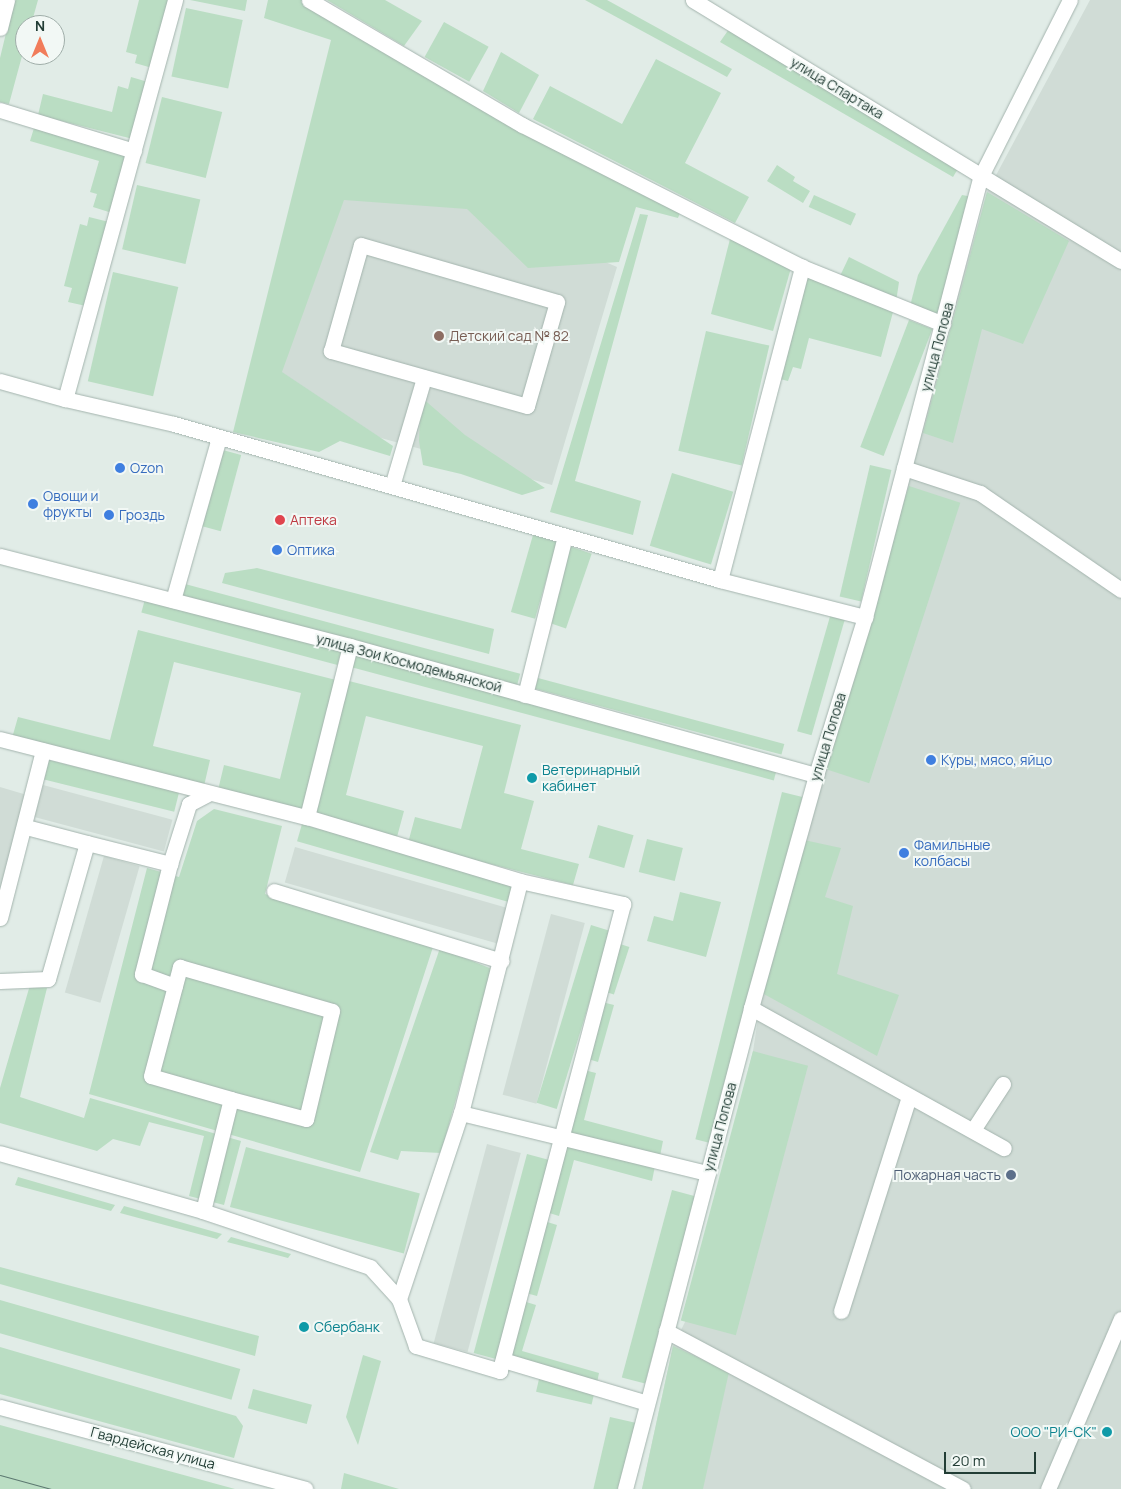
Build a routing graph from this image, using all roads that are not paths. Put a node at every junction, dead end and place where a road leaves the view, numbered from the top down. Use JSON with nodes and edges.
{"nodes":[{"id":1,"x":7,"y":0,"type":"edge"},
{"id":2,"x":175,"y":0,"type":"edge"},
{"id":3,"x":309,"y":0,"type":"edge"},
{"id":4,"x":692,"y":0,"type":"edge"},
{"id":5,"x":1069,"y":0,"type":"edge"},
{"id":6,"x":0,"y":28,"type":"edge"},
{"id":7,"x":0,"y":110,"type":"edge"},
{"id":8,"x":134,"y":151,"type":"junction"},
{"id":9,"x":981,"y":176,"type":"junction"},
{"id":10,"x":1121,"y":261,"type":"edge"},
{"id":11,"x":802,"y":266,"type":"junction"},
{"id":12,"x":943,"y":324,"type":"junction"},
{"id":13,"x":424,"y":378,"type":"junction"},
{"id":14,"x":0,"y":381,"type":"edge"},
{"id":15,"x":65,"y":399,"type":"junction"},
{"id":16,"x":219,"y":437,"type":"junction"},
{"id":17,"x":904,"y":468,"type":"junction"},
{"id":18,"x":392,"y":486,"type":"junction"},
{"id":19,"x":565,"y":536,"type":"junction"},
{"id":20,"x":0,"y":556,"type":"edge"},
{"id":21,"x":720,"y":580,"type":"junction"},
{"id":22,"x":1121,"y":590,"type":"edge"},
{"id":23,"x":173,"y":600,"type":"junction"},
{"id":24,"x":865,"y":617,"type":"junction"},
{"id":25,"x":350,"y":646,"type":"junction"},
{"id":26,"x":525,"y":695,"type":"junction"},
{"id":27,"x":0,"y":739,"type":"edge"},
{"id":28,"x":43,"y":750,"type":"junction"},
{"id":29,"x":816,"y":775,"type":"junction"},
{"id":30,"x":208,"y":794,"type":"junction"},
{"id":31,"x":307,"y":817,"type":"junction"},
{"id":32,"x":26,"y":827,"type":"junction"},
{"id":33,"x":87,"y":843,"type":"junction"},
{"id":34,"x":170,"y":864,"type":"junction"},
{"id":35,"x":520,"y":881,"type":"junction"},
{"id":36,"x":274,"y":891,"type":"dead end"},
{"id":37,"x":0,"y":918,"type":"edge"},
{"id":38,"x":501,"y":962,"type":"junction"},
{"id":39,"x":0,"y":981,"type":"edge"},
{"id":40,"x":175,"y":986,"type":"junction"},
{"id":41,"x":751,"y":1008,"type":"junction"},
{"id":42,"x":1003,"y":1084,"type":"dead end"},
{"id":43,"x":909,"y":1096,"type":"junction"},
{"id":44,"x":231,"y":1099,"type":"junction"},
{"id":45,"x":461,"y":1113,"type":"junction"},
{"id":46,"x":973,"y":1130,"type":"junction"},
{"id":47,"x":562,"y":1136,"type":"junction"},
{"id":48,"x":1004,"y":1148,"type":"dead end"},
{"id":49,"x":0,"y":1154,"type":"edge"},
{"id":50,"x":708,"y":1173,"type":"junction"},
{"id":51,"x":203,"y":1211,"type":"junction"},
{"id":52,"x":399,"y":1299,"type":"junction"},
{"id":53,"x":841,"y":1311,"type":"dead end"},
{"id":54,"x":1121,"y":1319,"type":"edge"},
{"id":55,"x":666,"y":1331,"type":"junction"},
{"id":56,"x":503,"y":1360,"type":"junction"},
{"id":57,"x":647,"y":1403,"type":"junction"},
{"id":58,"x":0,"y":1407,"type":"edge"},
{"id":59,"x":306,"y":1489,"type":"edge"},
{"id":60,"x":625,"y":1489,"type":"edge"},
{"id":61,"x":963,"y":1489,"type":"edge"},
{"id":62,"x":1048,"y":1489,"type":"edge"}],
"edges":[{"from":1,"to":6,"type":"street"},
{"from":2,"to":8,"type":"street"},
{"from":3,"to":11,"type":"street"},
{"from":4,"to":9,"type":"street","name":"улица Спартака"},
{"from":5,"to":9,"type":"street","name":"улица Попова"},
{"from":7,"to":8,"type":"street"},
{"from":8,"to":15,"type":"street"},
{"from":9,"to":10,"type":"street","name":"улица Спартака"},
{"from":9,"to":12,"type":"street","name":"улица Попова"},
{"from":11,"to":12,"type":"street"},
{"from":11,"to":21,"type":"street"},
{"from":12,"to":17,"type":"street","name":"улица Попова"},
{"from":13,"to":13,"type":"street"},
{"from":13,"to":18,"type":"street"},
{"from":14,"to":15,"type":"street"},
{"from":15,"to":16,"type":"street"},
{"from":16,"to":18,"type":"street"},
{"from":16,"to":23,"type":"street"},
{"from":17,"to":22,"type":"street"},
{"from":17,"to":24,"type":"street","name":"улица Попова"},
{"from":18,"to":19,"type":"street"},
{"from":19,"to":21,"type":"street"},
{"from":19,"to":26,"type":"street"},
{"from":20,"to":23,"type":"street","name":"улица Зои Космодемьянской"},
{"from":21,"to":24,"type":"street"},
{"from":23,"to":25,"type":"street","name":"улица Зои Космодемьянской"},
{"from":24,"to":29,"type":"street","name":"улица Попова"},
{"from":25,"to":26,"type":"street","name":"улица Зои Космодемьянской"},
{"from":25,"to":31,"type":"street"},
{"from":26,"to":29,"type":"street","name":"улица Зои Космодемьянской"},
{"from":27,"to":28,"type":"street"},
{"from":28,"to":30,"type":"street"},
{"from":28,"to":32,"type":"street"},
{"from":29,"to":41,"type":"street","name":"улица Попова"},
{"from":30,"to":31,"type":"street"},
{"from":30,"to":34,"type":"street"},
{"from":31,"to":35,"type":"street"},
{"from":32,"to":33,"type":"street"},
{"from":32,"to":37,"type":"street"},
{"from":33,"to":34,"type":"street"},
{"from":33,"to":39,"type":"street"},
{"from":34,"to":40,"type":"street"},
{"from":35,"to":38,"type":"street"},
{"from":35,"to":47,"type":"street"},
{"from":36,"to":38,"type":"street"},
{"from":38,"to":45,"type":"street"},
{"from":40,"to":44,"type":"street"},
{"from":40,"to":44,"type":"street"},
{"from":41,"to":43,"type":"street"},
{"from":41,"to":50,"type":"street","name":"улица Попова"},
{"from":42,"to":46,"type":"street"},
{"from":43,"to":46,"type":"street"},
{"from":43,"to":53,"type":"street"},
{"from":44,"to":51,"type":"street"},
{"from":45,"to":47,"type":"street"},
{"from":45,"to":52,"type":"street"},
{"from":46,"to":48,"type":"street"},
{"from":47,"to":50,"type":"street"},
{"from":47,"to":56,"type":"street"},
{"from":49,"to":51,"type":"street"},
{"from":50,"to":55,"type":"street","name":"улица Попова"},
{"from":51,"to":52,"type":"street"},
{"from":52,"to":56,"type":"street"},
{"from":54,"to":62,"type":"street"},
{"from":55,"to":57,"type":"street","name":"улица Попова"},
{"from":55,"to":61,"type":"street"},
{"from":56,"to":57,"type":"street"},
{"from":57,"to":60,"type":"street","name":"улица Попова"},
{"from":58,"to":59,"type":"street","name":"Гвардейская улица"}]}
